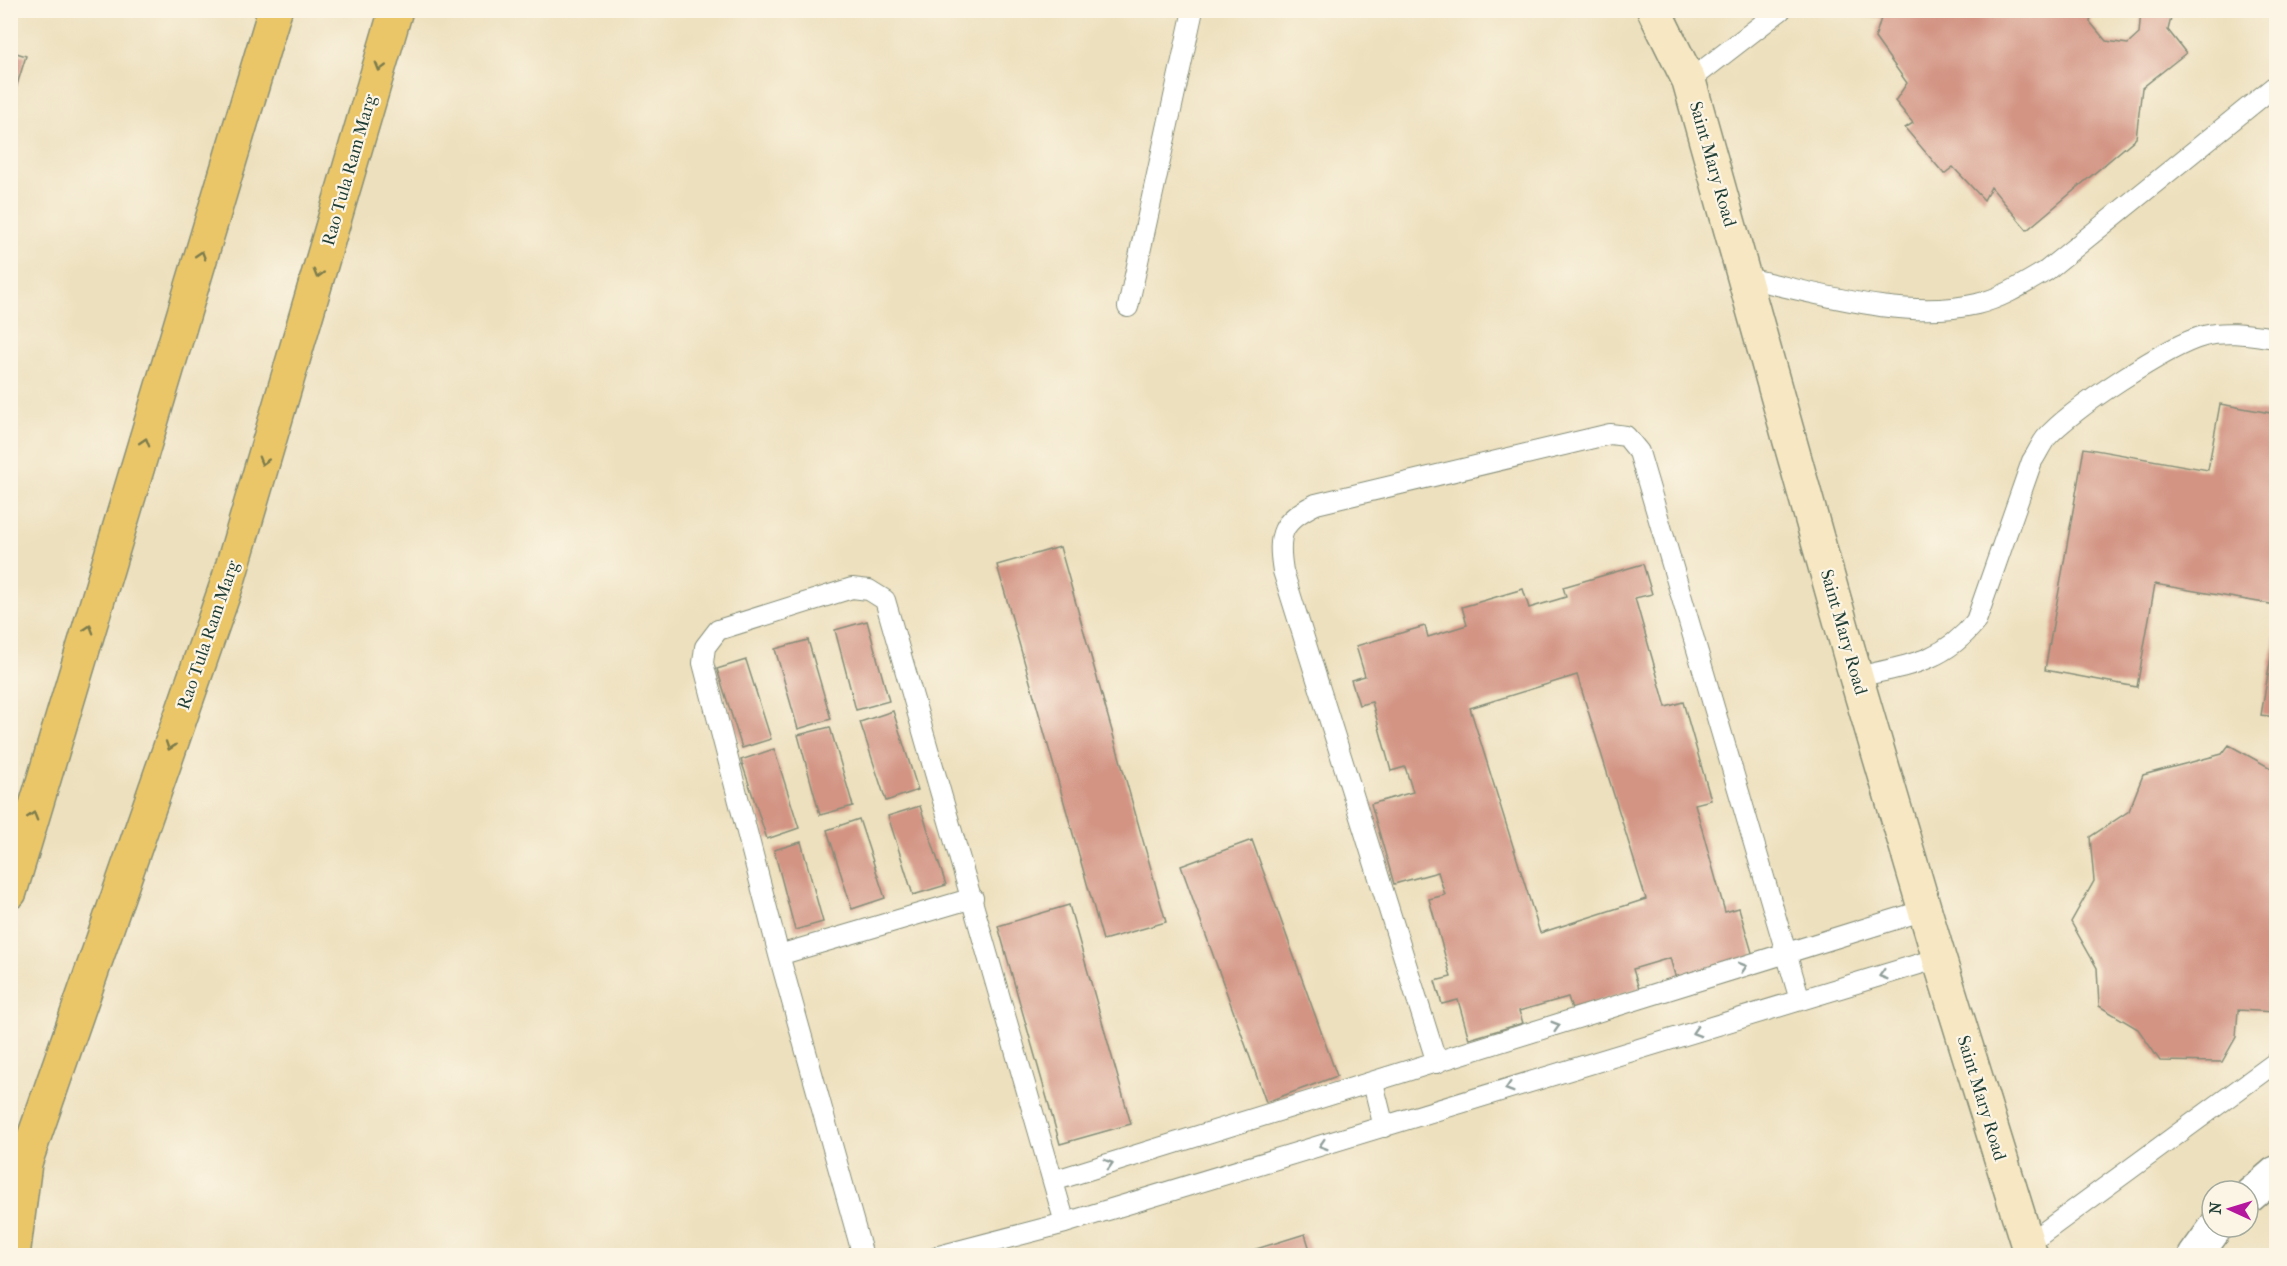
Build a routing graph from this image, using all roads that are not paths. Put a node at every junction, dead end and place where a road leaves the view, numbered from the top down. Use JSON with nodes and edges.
{"nodes":[{"id":1,"x":274,"y":10,"type":"edge"},
{"id":2,"x":396,"y":10,"type":"edge"},
{"id":3,"x":1192,"y":10,"type":"edge"},
{"id":4,"x":1654,"y":10,"type":"edge"},
{"id":5,"x":1781,"y":10,"type":"edge"},
{"id":6,"x":1689,"y":81,"type":"junction"},
{"id":7,"x":2277,"y":85,"type":"edge"},
{"id":8,"x":1746,"y":278,"type":"junction"},
{"id":9,"x":1128,"y":307,"type":"dead end"},
{"id":10,"x":2277,"y":338,"type":"edge"},
{"id":11,"x":1856,"y":677,"type":"junction"},
{"id":12,"x":10,"y":892,"type":"edge"},
{"id":13,"x":973,"y":898,"type":"junction"},
{"id":14,"x":1925,"y":910,"type":"junction"},
{"id":15,"x":1786,"y":954,"type":"junction"},
{"id":16,"x":779,"y":955,"type":"junction"},
{"id":17,"x":1938,"y":958,"type":"junction"},
{"id":18,"x":1800,"y":1000,"type":"junction"},
{"id":19,"x":2277,"y":1062,"type":"edge"},
{"id":20,"x":1437,"y":1063,"type":"junction"},
{"id":21,"x":1373,"y":1083,"type":"junction"},
{"id":22,"x":1384,"y":1127,"type":"junction"},
{"id":23,"x":25,"y":1163,"type":"junction"},
{"id":24,"x":2277,"y":1173,"type":"edge"},
{"id":25,"x":1053,"y":1181,"type":"junction"},
{"id":26,"x":2260,"y":1187,"type":"edge"},
{"id":27,"x":10,"y":1212,"type":"edge"},
{"id":28,"x":1065,"y":1223,"type":"junction"},
{"id":29,"x":2207,"y":1239,"type":"edge"},
{"id":30,"x":994,"y":1249,"type":"edge"},
{"id":31,"x":2029,"y":1250,"type":"edge"},
{"id":32,"x":13,"y":1256,"type":"edge"},
{"id":33,"x":863,"y":1256,"type":"edge"},
{"id":34,"x":939,"y":1256,"type":"edge"},
{"id":35,"x":2195,"y":1256,"type":"edge"}],
"edges":[{"from":12,"to":1,"type":"main road","one_way":true},
{"from":2,"to":23,"type":"main road","name":"Rao Tula Ram Marg","one_way":true},
{"from":3,"to":9,"type":"lane"},
{"from":4,"to":6,"type":"street","name":"Saint Mary Road"},
{"from":5,"to":6,"type":"lane"},
{"from":6,"to":8,"type":"street","name":"Saint Mary Road"},
{"from":7,"to":8,"type":"lane"},
{"from":8,"to":11,"type":"street","name":"Saint Mary Road"},
{"from":10,"to":11,"type":"lane"},
{"from":11,"to":14,"type":"street","name":"Saint Mary Road"},
{"from":13,"to":16,"type":"lane"},
{"from":13,"to":16,"type":"lane"},
{"from":13,"to":25,"type":"lane"},
{"from":14,"to":15,"type":"lane"},
{"from":14,"to":17,"type":"street","name":"Saint Mary Road"},
{"from":15,"to":18,"type":"lane"},
{"from":20,"to":15,"type":"lane","one_way":true},
{"from":15,"to":20,"type":"lane"},
{"from":16,"to":33,"type":"lane"},
{"from":17,"to":18,"type":"lane","one_way":true},
{"from":17,"to":31,"type":"street","name":"Saint Mary Road"},
{"from":18,"to":22,"type":"lane","one_way":true},
{"from":19,"to":31,"type":"lane"},
{"from":20,"to":21,"type":"lane"},
{"from":21,"to":22,"type":"lane"},
{"from":25,"to":21,"type":"lane","one_way":true},
{"from":22,"to":28,"type":"lane","one_way":true},
{"from":23,"to":27,"type":"main road"},
{"from":23,"to":32,"type":"main road","name":"Rao Tula Ram Marg"},
{"from":24,"to":26,"type":"street"},
{"from":25,"to":28,"type":"lane"},
{"from":28,"to":30,"type":"lane"},
{"from":29,"to":35,"type":"street"},
{"from":30,"to":34,"type":"lane"}]}
